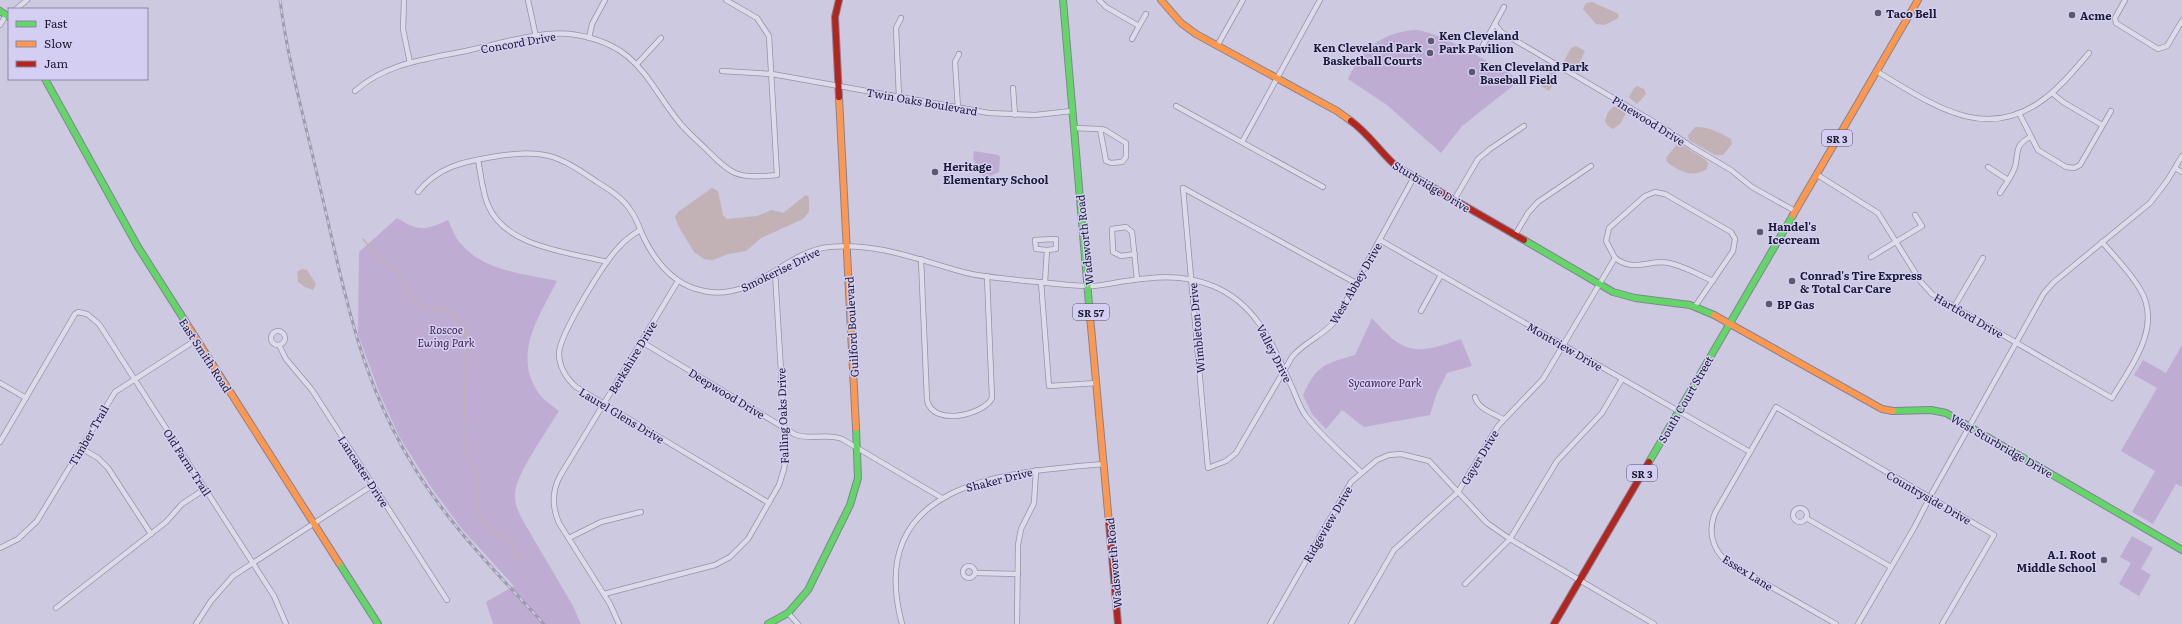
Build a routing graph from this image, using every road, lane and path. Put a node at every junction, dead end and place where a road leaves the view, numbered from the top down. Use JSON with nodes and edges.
{"nodes":[{"id":1,"x":27,"y":0,"type":"edge"},
{"id":2,"x":404,"y":0,"type":"edge"},
{"id":3,"x":528,"y":0,"type":"edge"},
{"id":4,"x":605,"y":0,"type":"edge"},
{"id":5,"x":726,"y":0,"type":"edge"},
{"id":6,"x":838,"y":0,"type":"edge"},
{"id":7,"x":1063,"y":0,"type":"edge"},
{"id":8,"x":1099,"y":0,"type":"edge"},
{"id":9,"x":1161,"y":0,"type":"edge"},
{"id":10,"x":1243,"y":0,"type":"edge"},
{"id":11,"x":1320,"y":0,"type":"edge"},
{"id":12,"x":1918,"y":0,"type":"edge"},
{"id":13,"x":2125,"y":0,"type":"edge"},
{"id":14,"x":1504,"y":7,"type":"dead end"},
{"id":15,"x":17,"y":8,"type":"edge"},
{"id":16,"x":1146,"y":14,"type":"dead end"},
{"id":17,"x":6,"y":15,"type":"edge"},
{"id":18,"x":901,"y":18,"type":"dead end"},
{"id":19,"x":2182,"y":21,"type":"edge"},
{"id":20,"x":1495,"y":24,"type":"junction"},
{"id":21,"x":0,"y":26,"type":"edge"},
{"id":22,"x":1139,"y":26,"type":"junction"},
{"id":23,"x":1491,"y":32,"type":"junction"},
{"id":24,"x":1501,"y":32,"type":"junction"},
{"id":25,"x":536,"y":37,"type":"junction"},
{"id":26,"x":589,"y":38,"type":"junction"},
{"id":27,"x":661,"y":38,"type":"dead end"},
{"id":28,"x":1132,"y":39,"type":"dead end"},
{"id":29,"x":1217,"y":46,"type":"junction"},
{"id":30,"x":1480,"y":51,"type":"dead end"},
{"id":31,"x":959,"y":54,"type":"dead end"},
{"id":32,"x":2089,"y":54,"type":"dead end"},
{"id":33,"x":410,"y":63,"type":"junction"},
{"id":34,"x":637,"y":64,"type":"junction"},
{"id":35,"x":722,"y":71,"type":"dead end"},
{"id":36,"x":1876,"y":71,"type":"junction"},
{"id":37,"x":772,"y":74,"type":"junction"},
{"id":38,"x":1277,"y":79,"type":"junction"},
{"id":39,"x":46,"y":80,"type":"edge"},
{"id":40,"x":839,"y":86,"type":"junction"},
{"id":41,"x":1012,"y":88,"type":"dead end"},
{"id":42,"x":355,"y":91,"type":"dead end"},
{"id":43,"x":2052,"y":93,"type":"junction"},
{"id":44,"x":899,"y":97,"type":"junction"},
{"id":45,"x":1176,"y":106,"type":"dead end"},
{"id":46,"x":958,"y":108,"type":"junction"},
{"id":47,"x":1072,"y":111,"type":"junction"},
{"id":48,"x":2111,"y":111,"type":"dead end"},
{"id":49,"x":2020,"y":113,"type":"junction"},
{"id":50,"x":1015,"y":115,"type":"junction"},
{"id":51,"x":2102,"y":125,"type":"junction"},
{"id":52,"x":1524,"y":126,"type":"dead end"},
{"id":53,"x":1073,"y":128,"type":"junction"},
{"id":54,"x":1100,"y":129,"type":"junction"},
{"id":55,"x":2030,"y":137,"type":"junction"},
{"id":56,"x":1242,"y":142,"type":"junction"},
{"id":57,"x":2182,"y":156,"type":"edge"},
{"id":58,"x":478,"y":160,"type":"junction"},
{"id":59,"x":1591,"y":166,"type":"dead end"},
{"id":60,"x":1988,"y":168,"type":"dead end"},
{"id":61,"x":2175,"y":168,"type":"junction"},
{"id":62,"x":2182,"y":172,"type":"edge"},
{"id":63,"x":1816,"y":174,"type":"junction"},
{"id":64,"x":1414,"y":177,"type":"junction"},
{"id":65,"x":2008,"y":180,"type":"junction"},
{"id":66,"x":1323,"y":187,"type":"dead end"},
{"id":67,"x":418,"y":192,"type":"dead end"},
{"id":68,"x":2000,"y":192,"type":"dead end"},
{"id":69,"x":1454,"y":200,"type":"junction"},
{"id":70,"x":1795,"y":211,"type":"junction"},
{"id":71,"x":1915,"y":215,"type":"dead end"},
{"id":72,"x":640,"y":230,"type":"junction"},
{"id":73,"x":1515,"y":235,"type":"junction"},
{"id":74,"x":1380,"y":240,"type":"junction"},
{"id":75,"x":1897,"y":242,"type":"junction"},
{"id":76,"x":2102,"y":242,"type":"junction"},
{"id":77,"x":847,"y":246,"type":"junction"},
{"id":78,"x":1047,"y":250,"type":"junction"},
{"id":79,"x":1134,"y":254,"type":"junction"},
{"id":80,"x":1871,"y":257,"type":"dead end"},
{"id":81,"x":1615,"y":258,"type":"junction"},
{"id":82,"x":1983,"y":258,"type":"dead end"},
{"id":83,"x":921,"y":259,"type":"junction"},
{"id":84,"x":607,"y":262,"type":"junction"},
{"id":85,"x":775,"y":272,"type":"junction"},
{"id":86,"x":1441,"y":275,"type":"junction"},
{"id":87,"x":987,"y":276,"type":"junction"},
{"id":88,"x":1137,"y":279,"type":"junction"},
{"id":89,"x":1192,"y":279,"type":"junction"},
{"id":90,"x":678,"y":281,"type":"junction"},
{"id":91,"x":1713,"y":281,"type":"junction"},
{"id":92,"x":1043,"y":282,"type":"junction"},
{"id":93,"x":1356,"y":283,"type":"junction"},
{"id":94,"x":1598,"y":284,"type":"junction"},
{"id":95,"x":1089,"y":287,"type":"junction"},
{"id":96,"x":1696,"y":305,"type":"junction"},
{"id":97,"x":1954,"y":307,"type":"junction"},
{"id":98,"x":1421,"y":311,"type":"dead end"},
{"id":99,"x":1729,"y":323,"type":"junction"},
{"id":100,"x":196,"y":340,"type":"junction"},
{"id":101,"x":642,"y":342,"type":"junction"},
{"id":102,"x":2017,"y":342,"type":"junction"},
{"id":103,"x":279,"y":345,"type":"dead end"},
{"id":104,"x":1563,"y":345,"type":"junction"},
{"id":105,"x":1284,"y":370,"type":"junction"},
{"id":106,"x":134,"y":378,"type":"junction"},
{"id":107,"x":1622,"y":379,"type":"junction"},
{"id":108,"x":0,"y":383,"type":"edge"},
{"id":109,"x":1097,"y":383,"type":"junction"},
{"id":110,"x":1475,"y":397,"type":"dead end"},
{"id":111,"x":26,"y":398,"type":"junction"},
{"id":112,"x":604,"y":404,"type":"junction"},
{"id":113,"x":1776,"y":407,"type":"joint"},
{"id":114,"x":1679,"y":411,"type":"junction"},
{"id":115,"x":1503,"y":419,"type":"junction"},
{"id":116,"x":1970,"y":426,"type":"junction"},
{"id":117,"x":784,"y":428,"type":"junction"},
{"id":118,"x":0,"y":442,"type":"edge"},
{"id":119,"x":81,"y":448,"type":"junction"},
{"id":120,"x":858,"y":448,"type":"junction"},
{"id":121,"x":1750,"y":452,"type":"junction"},
{"id":122,"x":1104,"y":464,"type":"junction"},
{"id":123,"x":1208,"y":468,"type":"joint"},
{"id":124,"x":1036,"y":470,"type":"junction"},
{"id":125,"x":1362,"y":472,"type":"junction"},
{"id":126,"x":373,"y":485,"type":"junction"},
{"id":127,"x":206,"y":489,"type":"junction"},
{"id":128,"x":1458,"y":492,"type":"junction"},
{"id":129,"x":1930,"y":496,"type":"junction"},
{"id":130,"x":942,"y":498,"type":"junction"},
{"id":131,"x":769,"y":503,"type":"junction"},
{"id":132,"x":640,"y":512,"type":"dead end"},
{"id":133,"x":1806,"y":518,"type":"dead end"},
{"id":134,"x":314,"y":523,"type":"junction"},
{"id":135,"x":150,"y":534,"type":"junction"},
{"id":136,"x":569,"y":538,"type":"junction"},
{"id":137,"x":1510,"y":539,"type":"junction"},
{"id":138,"x":0,"y":548,"type":"edge"},
{"id":139,"x":2182,"y":550,"type":"edge"},
{"id":140,"x":253,"y":563,"type":"junction"},
{"id":141,"x":1892,"y":567,"type":"junction"},
{"id":142,"x":975,"y":573,"type":"dead end"},
{"id":143,"x":1018,"y":574,"type":"junction"},
{"id":144,"x":1580,"y":580,"type":"junction"},
{"id":145,"x":1465,"y":584,"type":"dead end"},
{"id":146,"x":604,"y":594,"type":"junction"},
{"id":147,"x":447,"y":600,"type":"dead end"},
{"id":148,"x":56,"y":608,"type":"dead end"},
{"id":149,"x":788,"y":613,"type":"junction"},
{"id":150,"x":196,"y":624,"type":"edge"},
{"id":151,"x":286,"y":624,"type":"edge"},
{"id":152,"x":378,"y":624,"type":"edge"},
{"id":153,"x":619,"y":624,"type":"edge"},
{"id":154,"x":768,"y":624,"type":"edge"},
{"id":155,"x":798,"y":624,"type":"edge"},
{"id":156,"x":902,"y":624,"type":"edge"},
{"id":157,"x":1017,"y":624,"type":"edge"},
{"id":158,"x":1118,"y":624,"type":"edge"},
{"id":159,"x":1270,"y":624,"type":"edge"},
{"id":160,"x":1351,"y":624,"type":"edge"},
{"id":161,"x":1554,"y":624,"type":"edge"},
{"id":162,"x":1654,"y":624,"type":"edge"},
{"id":163,"x":1836,"y":624,"type":"edge"},
{"id":164,"x":1858,"y":624,"type":"edge"},
{"id":165,"x":1942,"y":624,"type":"edge"}],
"edges":[{"from":1,"to":15,"type":"street"},
{"from":2,"to":33,"type":"street"},
{"from":3,"to":25,"type":"street"},
{"from":4,"to":26,"type":"street"},
{"from":5,"to":37,"type":"street"},
{"from":6,"to":40,"type":"main road","name":"Guilford Boulevard"},
{"from":7,"to":47,"type":"main road","name":"Wadsworth Road","number":"SR 57"},
{"from":8,"to":22,"type":"street"},
{"from":9,"to":29,"type":"main road","name":"Sturbridge Drive"},
{"from":10,"to":29,"type":"street"},
{"from":11,"to":38,"type":"street"},
{"from":12,"to":36,"type":"main road","number":"SR 3"},
{"from":13,"to":19,"type":"street"},
{"from":14,"to":20,"type":"street"},
{"from":16,"to":22,"type":"street"},
{"from":17,"to":21,"type":"street"},
{"from":18,"to":44,"type":"street"},
{"from":20,"to":23,"type":"street"},
{"from":20,"to":24,"type":"street","name":"Pinewood Drive"},
{"from":22,"to":28,"type":"street"},
{"from":23,"to":24,"type":"street"},
{"from":23,"to":30,"type":"street"},
{"from":24,"to":70,"type":"street","name":"Pinewood Drive"},
{"from":25,"to":26,"type":"street","name":"Concord Drive"},
{"from":25,"to":33,"type":"street","name":"Concord Drive"},
{"from":26,"to":34,"type":"street","name":"Concord Drive"},
{"from":27,"to":34,"type":"street"},
{"from":29,"to":38,"type":"main road","name":"Sturbridge Drive"},
{"from":31,"to":46,"type":"street"},
{"from":32,"to":43,"type":"street"},
{"from":33,"to":42,"type":"street","name":"Concord Drive"},
{"from":34,"to":37,"type":"street","name":"Concord Drive"},
{"from":35,"to":37,"type":"street","name":"Twin Oaks Boulevard"},
{"from":36,"to":49,"type":"street"},
{"from":36,"to":63,"type":"main road","number":"SR 3"},
{"from":37,"to":40,"type":"street","name":"Twin Oaks Boulevard"},
{"from":38,"to":56,"type":"street"},
{"from":38,"to":64,"type":"main road","name":"Sturbridge Drive"},
{"from":39,"to":100,"type":"main road","name":"East Smith Road"},
{"from":40,"to":44,"type":"street","name":"Twin Oaks Boulevard"},
{"from":40,"to":77,"type":"main road","name":"Guilford Boulevard"},
{"from":41,"to":50,"type":"street"},
{"from":43,"to":49,"type":"street"},
{"from":43,"to":51,"type":"street"},
{"from":44,"to":46,"type":"street","name":"Twin Oaks Boulevard"},
{"from":45,"to":56,"type":"street"},
{"from":46,"to":50,"type":"street","name":"Twin Oaks Boulevard"},
{"from":47,"to":50,"type":"street","name":"Twin Oaks Boulevard"},
{"from":47,"to":53,"type":"main road","name":"Wadsworth Road","number":"SR 57"},
{"from":48,"to":51,"type":"street"},
{"from":49,"to":55,"type":"street"},
{"from":51,"to":55,"type":"street"},
{"from":52,"to":69,"type":"street"},
{"from":53,"to":54,"type":"street"},
{"from":53,"to":95,"type":"main road","name":"Wadsworth Road","number":"SR 57"},
{"from":54,"to":54,"type":"street"},
{"from":55,"to":65,"type":"street"},
{"from":56,"to":66,"type":"street"},
{"from":57,"to":61,"type":"street"},
{"from":58,"to":67,"type":"street","name":"Smokerise Drive"},
{"from":58,"to":72,"type":"street","name":"Smokerise Drive"},
{"from":58,"to":84,"type":"street"},
{"from":59,"to":73,"type":"street"},
{"from":60,"to":65,"type":"street"},
{"from":61,"to":62,"type":"street"},
{"from":61,"to":76,"type":"street"},
{"from":63,"to":70,"type":"main road","name":"South Court Street","number":"SR 3"},
{"from":63,"to":75,"type":"street","name":"Hartford Drive"},
{"from":64,"to":69,"type":"main road","name":"Sturbridge Drive"},
{"from":64,"to":74,"type":"street","name":"West Abbey Drive"},
{"from":65,"to":68,"type":"street"},
{"from":69,"to":73,"type":"main road","name":"Sturbridge Drive"},
{"from":70,"to":99,"type":"main road","name":"South Court Street","number":"SR 3"},
{"from":71,"to":75,"type":"street"},
{"from":72,"to":84,"type":"street","name":"Laurel Glens Drive"},
{"from":72,"to":90,"type":"street","name":"Smokerise Drive"},
{"from":73,"to":94,"type":"main road","name":"Sturbridge Drive"},
{"from":74,"to":86,"type":"street","name":"Montview Drive"},
{"from":74,"to":93,"type":"street","name":"West Abbey Drive"},
{"from":75,"to":80,"type":"street"},
{"from":75,"to":97,"type":"street","name":"Hartford Drive"},
{"from":76,"to":102,"type":"street"},
{"from":76,"to":102,"type":"street","name":"Hartford Drive"},
{"from":77,"to":83,"type":"street","name":"Smokerise Drive"},
{"from":77,"to":85,"type":"street","name":"Smokerise Drive"},
{"from":77,"to":120,"type":"main road","name":"Guilford Boulevard"},
{"from":78,"to":78,"type":"street"},
{"from":78,"to":92,"type":"street"},
{"from":79,"to":79,"type":"street"},
{"from":79,"to":88,"type":"street"},
{"from":81,"to":91,"type":"street"},
{"from":81,"to":91,"type":"street"},
{"from":81,"to":94,"type":"street","name":"Gayer Drive"},
{"from":82,"to":97,"type":"street"},
{"from":83,"to":87,"type":"street","name":"Smokerise Drive"},
{"from":83,"to":87,"type":"street"},
{"from":84,"to":112,"type":"street","name":"Laurel Glens Drive"},
{"from":85,"to":90,"type":"street","name":"Smokerise Drive"},
{"from":85,"to":117,"type":"street","name":"Falling Oaks Drive"},
{"from":86,"to":98,"type":"street"},
{"from":86,"to":104,"type":"street","name":"Montview Drive"},
{"from":87,"to":92,"type":"street","name":"Smokerise Drive"},
{"from":88,"to":89,"type":"street","name":"Valley Drive"},
{"from":88,"to":95,"type":"street","name":"Valley Drive"},
{"from":89,"to":93,"type":"street","name":"Wimbleton Drive"},
{"from":89,"to":105,"type":"street","name":"Valley Drive"},
{"from":89,"to":123,"type":"street","name":"Wimbleton Drive"},
{"from":90,"to":101,"type":"street","name":"Berkshire Drive"},
{"from":91,"to":96,"type":"street"},
{"from":92,"to":95,"type":"street","name":"Smokerise Drive"},
{"from":92,"to":109,"type":"street"},
{"from":93,"to":105,"type":"street","name":"West Abbey Drive"},
{"from":94,"to":96,"type":"main road","name":"Sturbridge Drive"},
{"from":94,"to":104,"type":"street","name":"Gayer Drive"},
{"from":95,"to":109,"type":"main road","name":"Wadsworth Road","number":"SR 57"},
{"from":96,"to":99,"type":"main road","name":"Sturbridge Drive"},
{"from":97,"to":102,"type":"street","name":"Hartford Drive"},
{"from":99,"to":114,"type":"main road","name":"South Court Street","number":"SR 3"},
{"from":99,"to":116,"type":"main road","name":"West Sturbridge Drive"},
{"from":100,"to":106,"type":"street","name":"Timber Trail"},
{"from":100,"to":134,"type":"main road","name":"East Smith Road"},
{"from":101,"to":112,"type":"street","name":"Berkshire Drive"},
{"from":101,"to":117,"type":"street","name":"Deepwood Drive"},
{"from":102,"to":116,"type":"street"},
{"from":103,"to":126,"type":"street","name":"Lancaster Drive"},
{"from":104,"to":107,"type":"street","name":"Montview Drive"},
{"from":104,"to":115,"type":"street","name":"Gayer Drive"},
{"from":105,"to":123,"type":"street","name":"West Abbey Drive"},
{"from":105,"to":125,"type":"street","name":"Valley Drive"},
{"from":106,"to":111,"type":"street","name":"Old Farm Trail"},
{"from":106,"to":119,"type":"street","name":"Timber Trail"},
{"from":106,"to":127,"type":"street","name":"Old Farm Trail"},
{"from":107,"to":114,"type":"street","name":"Montview Drive"},
{"from":107,"to":137,"type":"street"},
{"from":108,"to":111,"type":"street"},
{"from":109,"to":122,"type":"main road","name":"Wadsworth Road","number":"SR 57"},
{"from":110,"to":115,"type":"street"},
{"from":111,"to":118,"type":"street"},
{"from":112,"to":131,"type":"street","name":"Laurel Glens Drive"},
{"from":112,"to":136,"type":"street","name":"Berkshire Drive"},
{"from":113,"to":121,"type":"street","name":"Essex Lane"},
{"from":113,"to":129,"type":"street","name":"Countryside Drive"},
{"from":114,"to":121,"type":"street","name":"Montview Drive"},
{"from":114,"to":144,"type":"main road","name":"South Court Street","number":"SR 3"},
{"from":115,"to":128,"type":"street","name":"Gayer Drive"},
{"from":116,"to":129,"type":"street"},
{"from":116,"to":139,"type":"main road","name":"West Sturbridge Drive"},
{"from":117,"to":120,"type":"street","name":"Deepwood Drive"},
{"from":117,"to":131,"type":"street","name":"Falling Oaks Drive"},
{"from":119,"to":135,"type":"street"},
{"from":119,"to":138,"type":"street","name":"Timber Trail"},
{"from":120,"to":130,"type":"street","name":"Deepwood Drive"},
{"from":120,"to":149,"type":"main road","name":"Guilford Boulevard"},
{"from":121,"to":163,"type":"street","name":"Essex Lane"},
{"from":122,"to":124,"type":"street","name":"Shaker Drive"},
{"from":122,"to":158,"type":"main road","name":"Wadsworth Road","number":"SR 57"},
{"from":124,"to":130,"type":"street","name":"Shaker Drive"},
{"from":124,"to":143,"type":"street"},
{"from":125,"to":128,"type":"street","name":"Ridgeview Drive"},
{"from":125,"to":159,"type":"street","name":"Ridgeview Drive"},
{"from":126,"to":134,"type":"street"},
{"from":126,"to":147,"type":"street","name":"Lancaster Drive"},
{"from":127,"to":135,"type":"street"},
{"from":127,"to":140,"type":"street","name":"Old Farm Trail"},
{"from":128,"to":137,"type":"street","name":"Ridgeview Drive"},
{"from":128,"to":160,"type":"street","name":"Gayer Drive"},
{"from":129,"to":141,"type":"street"},
{"from":129,"to":165,"type":"street","name":"Countryside Drive"},
{"from":130,"to":156,"type":"street","name":"Shaker Drive"},
{"from":131,"to":146,"type":"street","name":"Falling Oaks Drive"},
{"from":132,"to":136,"type":"street"},
{"from":133,"to":141,"type":"street"},
{"from":134,"to":140,"type":"street"},
{"from":134,"to":152,"type":"main road","name":"East Smith Road"},
{"from":135,"to":148,"type":"street"},
{"from":136,"to":146,"type":"street","name":"Berkshire Drive"},
{"from":137,"to":144,"type":"street","name":"Ridgeview Drive"},
{"from":137,"to":145,"type":"street"},
{"from":140,"to":150,"type":"street"},
{"from":140,"to":151,"type":"street","name":"Old Farm Trail"},
{"from":141,"to":164,"type":"street"},
{"from":142,"to":143,"type":"street"},
{"from":143,"to":157,"type":"street"},
{"from":144,"to":161,"type":"main road","name":"South Court Street","number":"SR 3"},
{"from":144,"to":162,"type":"street","name":"Ridgeview Drive"},
{"from":146,"to":153,"type":"street","name":"Berkshire Drive"},
{"from":149,"to":154,"type":"main road","name":"Guilford Boulevard"},
{"from":149,"to":155,"type":"street"}]}
